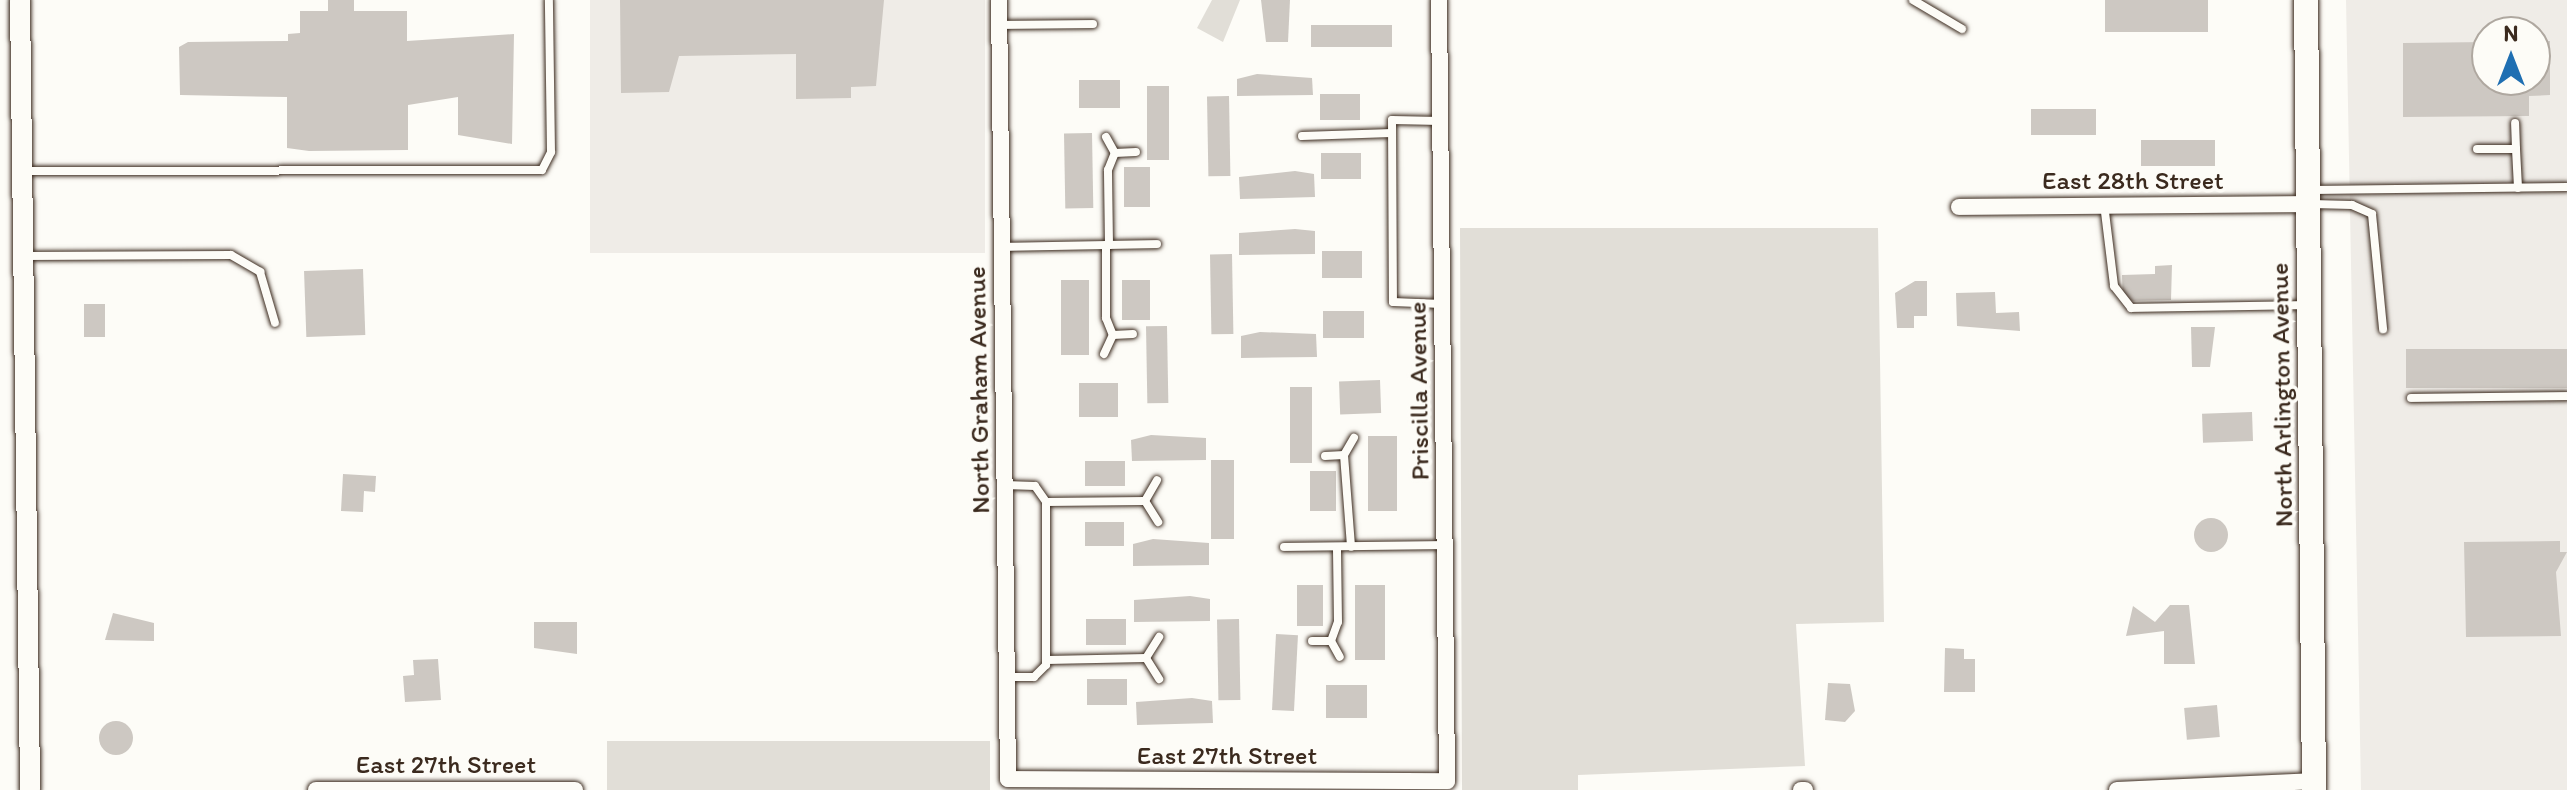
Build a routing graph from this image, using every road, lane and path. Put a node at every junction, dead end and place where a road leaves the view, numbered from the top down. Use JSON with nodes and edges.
{"nodes":[{"id":1,"x":20,"y":0,"type":"edge"},
{"id":2,"x":549,"y":0,"type":"edge"},
{"id":3,"x":999,"y":0,"type":"edge"},
{"id":4,"x":1439,"y":0,"type":"edge"},
{"id":5,"x":1913,"y":0,"type":"edge"},
{"id":6,"x":2306,"y":0,"type":"edge"},
{"id":7,"x":1093,"y":24,"type":"dead end"},
{"id":8,"x":1000,"y":25,"type":"junction"},
{"id":9,"x":1962,"y":29,"type":"dead end"},
{"id":10,"x":1440,"y":121,"type":"junction"},
{"id":11,"x":2515,"y":123,"type":"dead end"},
{"id":12,"x":1392,"y":133,"type":"junction"},
{"id":13,"x":1302,"y":136,"type":"dead end"},
{"id":14,"x":1106,"y":137,"type":"dead end"},
{"id":15,"x":2477,"y":149,"type":"dead end"},
{"id":16,"x":2516,"y":149,"type":"junction"},
{"id":17,"x":1136,"y":152,"type":"dead end"},
{"id":18,"x":1115,"y":153,"type":"junction"},
{"id":19,"x":22,"y":171,"type":"junction"},
{"id":20,"x":2567,"y":187,"type":"edge"},
{"id":21,"x":2518,"y":188,"type":"junction"},
{"id":22,"x":2307,"y":197,"type":"junction"},
{"id":23,"x":2104,"y":203,"type":"junction"},
{"id":24,"x":1959,"y":207,"type":"dead end"},
{"id":25,"x":1157,"y":244,"type":"dead end"},
{"id":26,"x":1108,"y":245,"type":"junction"},
{"id":27,"x":1002,"y":247,"type":"junction"},
{"id":28,"x":24,"y":256,"type":"junction"},
{"id":29,"x":1442,"y":304,"type":"junction"},
{"id":30,"x":2309,"y":305,"type":"junction"},
{"id":31,"x":275,"y":323,"type":"dead end"},
{"id":32,"x":2383,"y":329,"type":"dead end"},
{"id":33,"x":1133,"y":334,"type":"dead end"},
{"id":34,"x":1113,"y":335,"type":"junction"},
{"id":35,"x":1104,"y":354,"type":"dead end"},
{"id":36,"x":2567,"y":396,"type":"edge"},
{"id":37,"x":2411,"y":398,"type":"dead end"},
{"id":38,"x":1354,"y":438,"type":"dead end"},
{"id":39,"x":1344,"y":455,"type":"junction"},
{"id":40,"x":1325,"y":456,"type":"dead end"},
{"id":41,"x":1157,"y":480,"type":"dead end"},
{"id":42,"x":1004,"y":485,"type":"junction"},
{"id":43,"x":1145,"y":501,"type":"junction"},
{"id":44,"x":1046,"y":502,"type":"junction"},
{"id":45,"x":1158,"y":522,"type":"dead end"},
{"id":46,"x":1444,"y":545,"type":"junction"},
{"id":47,"x":1284,"y":547,"type":"dead end"},
{"id":48,"x":1337,"y":547,"type":"junction"},
{"id":49,"x":1351,"y":547,"type":"junction"},
{"id":50,"x":1159,"y":637,"type":"dead end"},
{"id":51,"x":1312,"y":641,"type":"dead end"},
{"id":52,"x":1331,"y":641,"type":"junction"},
{"id":53,"x":1340,"y":657,"type":"dead end"},
{"id":54,"x":1146,"y":658,"type":"junction"},
{"id":55,"x":1047,"y":660,"type":"junction"},
{"id":56,"x":1007,"y":677,"type":"junction"},
{"id":57,"x":1159,"y":679,"type":"dead end"},
{"id":58,"x":1008,"y":779,"type":"joint"},
{"id":59,"x":1447,"y":781,"type":"joint"},
{"id":60,"x":2314,"y":786,"type":"edge"},
{"id":61,"x":30,"y":790,"type":"edge"},
{"id":62,"x":316,"y":790,"type":"edge"},
{"id":63,"x":575,"y":790,"type":"edge"},
{"id":64,"x":2117,"y":790,"type":"edge"}],
"edges":[{"from":1,"to":19,"type":"street"},
{"from":2,"to":19,"type":"lane"},
{"from":3,"to":8,"type":"street","name":"North Graham Avenue"},
{"from":4,"to":10,"type":"street","name":"Priscilla Avenue"},
{"from":5,"to":9,"type":"lane"},
{"from":6,"to":22,"type":"main road","name":"North Arlington Avenue"},
{"from":7,"to":8,"type":"lane"},
{"from":8,"to":27,"type":"street","name":"North Graham Avenue"},
{"from":10,"to":12,"type":"lane"},
{"from":10,"to":29,"type":"street","name":"Priscilla Avenue"},
{"from":11,"to":16,"type":"lane"},
{"from":12,"to":13,"type":"lane"},
{"from":12,"to":29,"type":"lane"},
{"from":14,"to":18,"type":"lane"},
{"from":15,"to":16,"type":"lane"},
{"from":16,"to":21,"type":"lane"},
{"from":17,"to":18,"type":"lane"},
{"from":18,"to":26,"type":"lane"},
{"from":19,"to":28,"type":"street"},
{"from":20,"to":21,"type":"lane"},
{"from":21,"to":22,"type":"lane"},
{"from":22,"to":23,"type":"street","name":"East 28th Street"},
{"from":22,"to":30,"type":"main road","name":"North Arlington Avenue"},
{"from":22,"to":32,"type":"lane"},
{"from":23,"to":24,"type":"street","name":"East 28th Street"},
{"from":23,"to":30,"type":"lane"},
{"from":25,"to":26,"type":"lane"},
{"from":26,"to":27,"type":"lane"},
{"from":26,"to":34,"type":"lane"},
{"from":27,"to":42,"type":"street","name":"North Graham Avenue"},
{"from":28,"to":31,"type":"lane"},
{"from":28,"to":61,"type":"street"},
{"from":29,"to":46,"type":"street","name":"Priscilla Avenue"},
{"from":30,"to":60,"type":"main road","name":"North Arlington Avenue"},
{"from":33,"to":34,"type":"lane"},
{"from":34,"to":35,"type":"lane"},
{"from":36,"to":37,"type":"lane"},
{"from":38,"to":39,"type":"lane"},
{"from":39,"to":40,"type":"lane"},
{"from":39,"to":49,"type":"lane"},
{"from":41,"to":43,"type":"lane"},
{"from":42,"to":44,"type":"lane"},
{"from":42,"to":56,"type":"street","name":"North Graham Avenue"},
{"from":43,"to":44,"type":"lane"},
{"from":43,"to":45,"type":"lane"},
{"from":44,"to":55,"type":"lane"},
{"from":46,"to":49,"type":"lane"},
{"from":46,"to":59,"type":"street","name":"Priscilla Avenue"},
{"from":47,"to":48,"type":"lane"},
{"from":48,"to":49,"type":"lane"},
{"from":48,"to":52,"type":"lane"},
{"from":50,"to":54,"type":"lane"},
{"from":51,"to":52,"type":"lane"},
{"from":52,"to":53,"type":"lane"},
{"from":54,"to":55,"type":"lane"},
{"from":54,"to":57,"type":"lane"},
{"from":55,"to":56,"type":"lane"},
{"from":56,"to":58,"type":"street","name":"North Graham Avenue"},
{"from":58,"to":59,"type":"street","name":"East 27th Street"},
{"from":60,"to":64,"type":"street"},
{"from":62,"to":63,"type":"street","name":"East 27th Street"}]}
